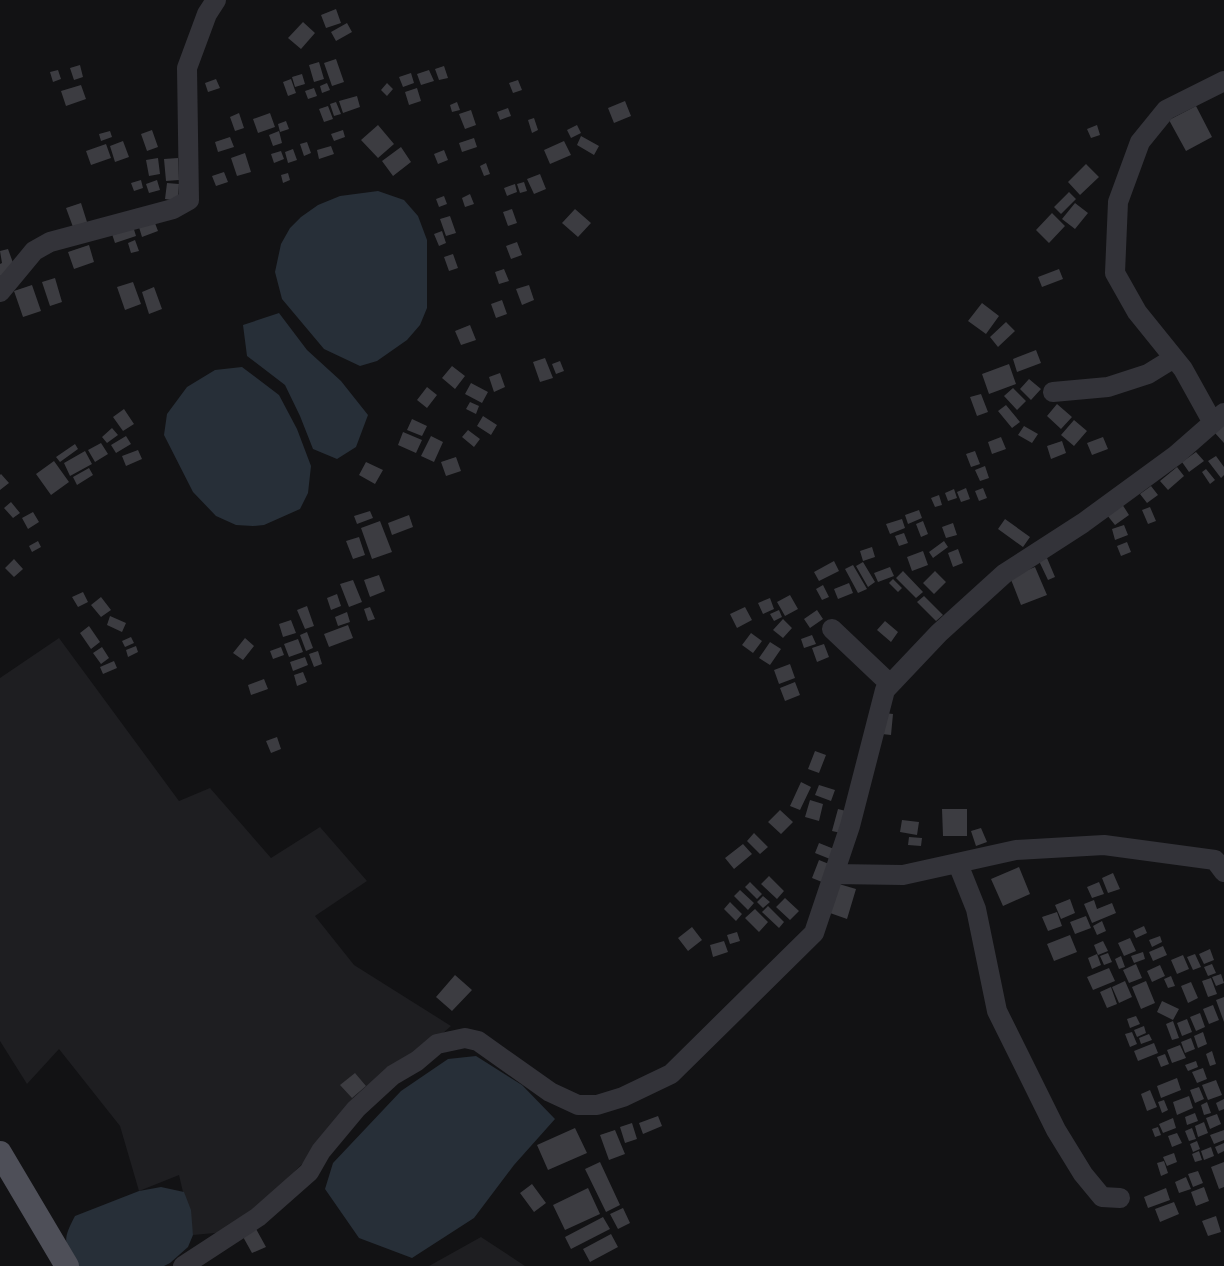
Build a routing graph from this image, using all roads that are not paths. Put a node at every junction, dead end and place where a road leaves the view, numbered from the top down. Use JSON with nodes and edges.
{"nodes":[{"id":1,"x":216,"y":0,"type":"edge"},
{"id":2,"x":1224,"y":81,"type":"edge"},
{"id":3,"x":0,"y":292,"type":"edge"},
{"id":4,"x":1174,"y":358,"type":"junction"},
{"id":5,"x":1053,"y":392,"type":"dead end"},
{"id":6,"x":1219,"y":418,"type":"edge"},
{"id":7,"x":832,"y":629,"type":"dead end"},
{"id":8,"x":890,"y":684,"type":"junction"},
{"id":9,"x":958,"y":864,"type":"junction"},
{"id":10,"x":1224,"y":872,"type":"edge"},
{"id":11,"x":834,"y":874,"type":"junction"},
{"id":12,"x":0,"y":1153,"type":"edge"},
{"id":13,"x":1120,"y":1198,"type":"dead end"},
{"id":14,"x":67,"y":1266,"type":"edge"},
{"id":15,"x":183,"y":1266,"type":"edge"}],
"edges":[{"from":1,"to":3,"type":"street"},
{"from":2,"to":4,"type":"street"},
{"from":4,"to":5,"type":"street"},
{"from":4,"to":6,"type":"street"},
{"from":6,"to":8,"type":"street"},
{"from":7,"to":8,"type":"street"},
{"from":8,"to":11,"type":"street"},
{"from":9,"to":10,"type":"street"},
{"from":9,"to":11,"type":"street"},
{"from":9,"to":13,"type":"street"},
{"from":11,"to":15,"type":"street"},
{"from":12,"to":14,"type":"main road"}]}
